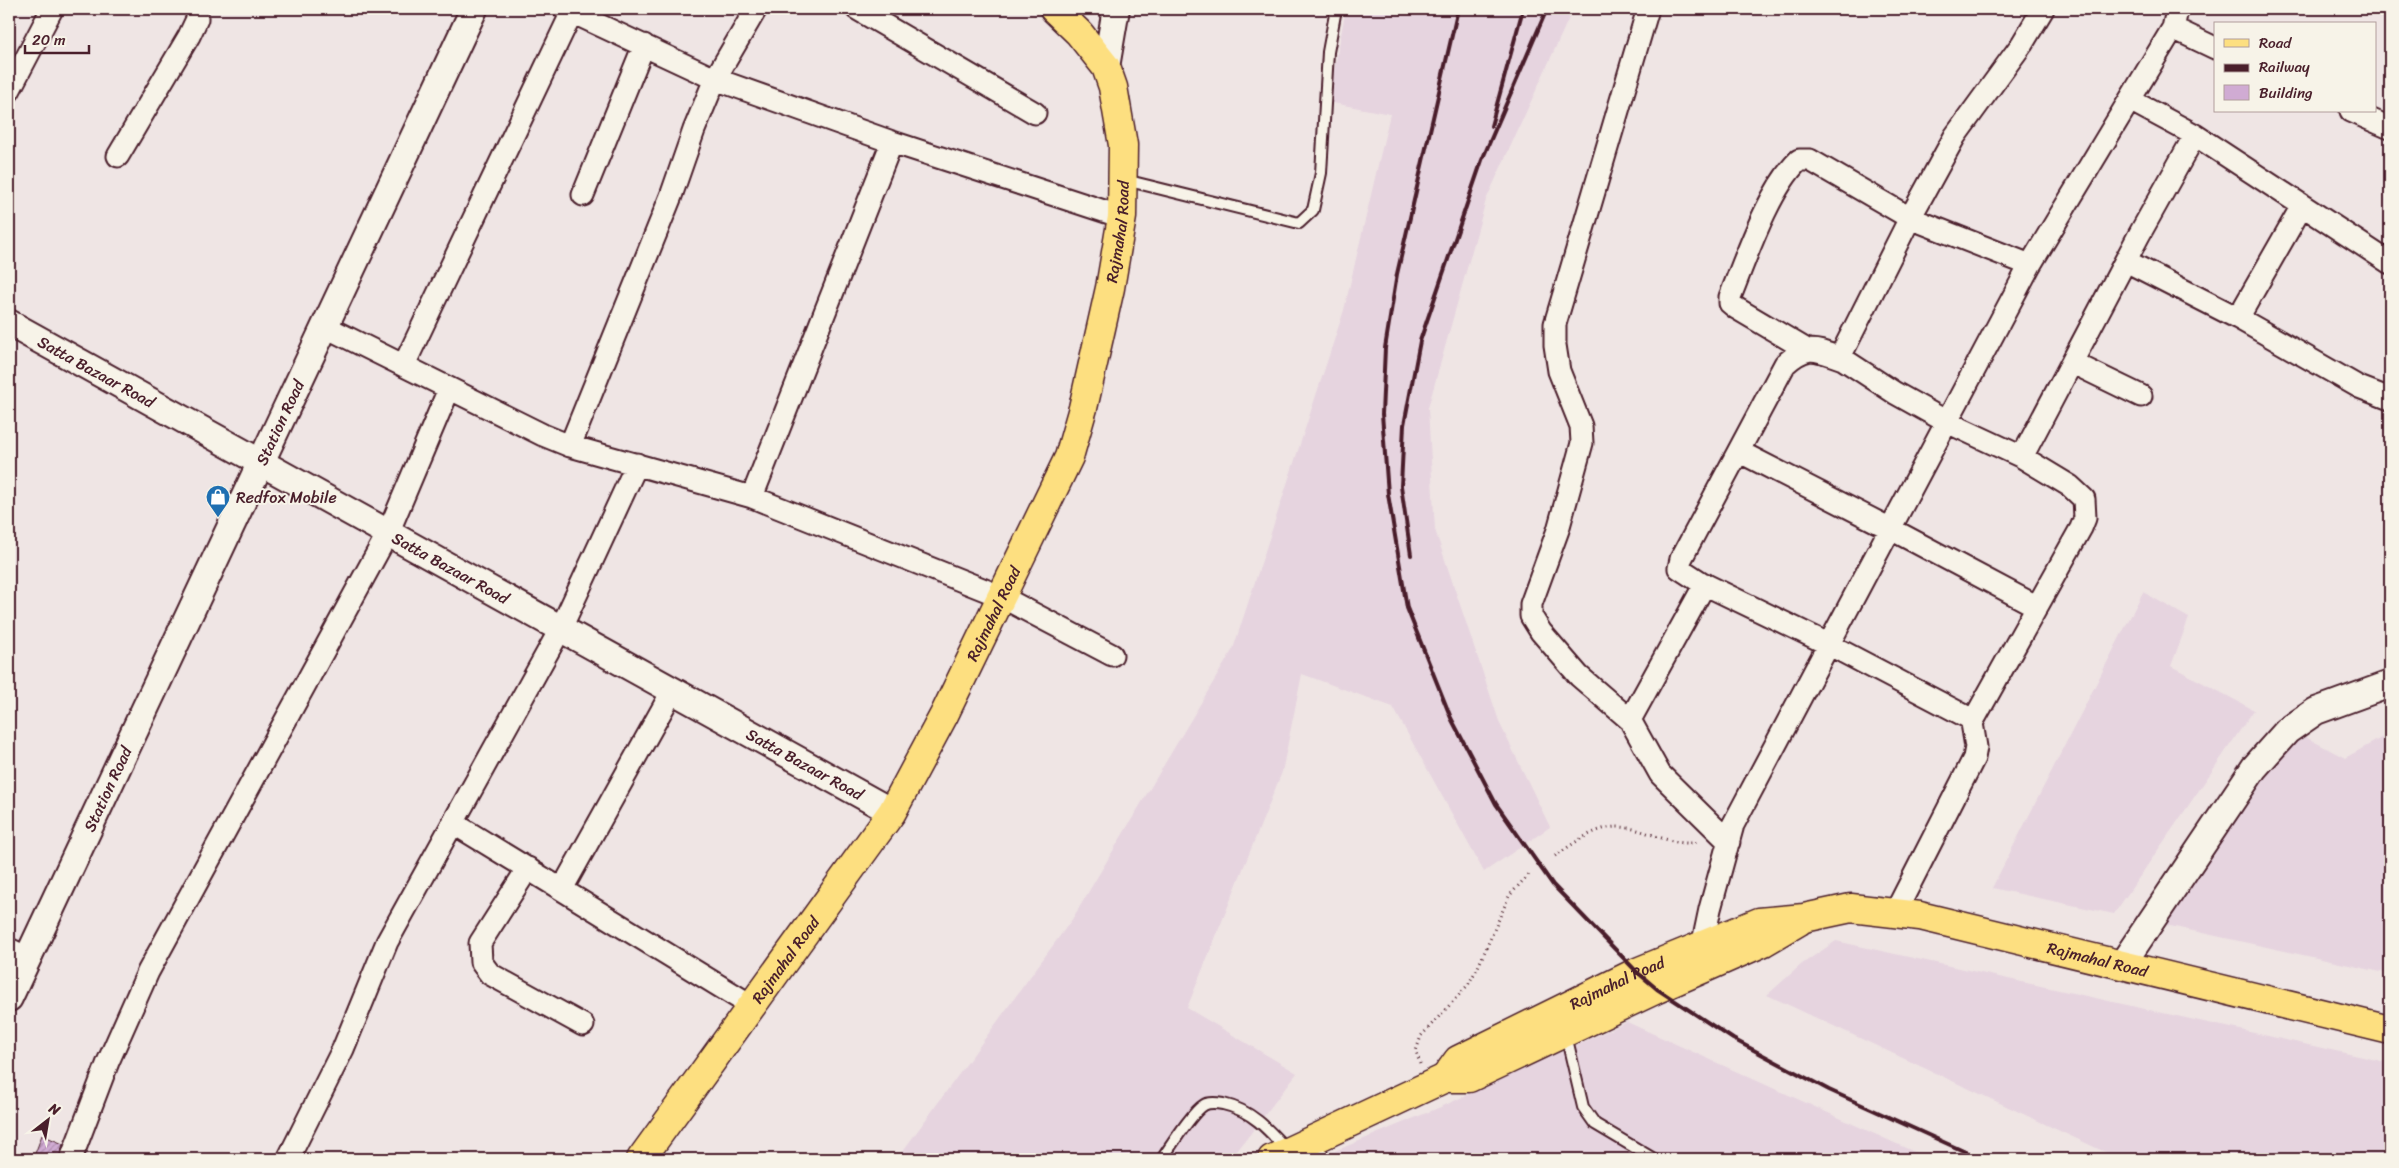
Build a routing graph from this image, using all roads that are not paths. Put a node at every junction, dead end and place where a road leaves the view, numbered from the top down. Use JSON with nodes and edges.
{"nodes":[{"id":1,"x":52,"y":9,"type":"edge"},
{"id":2,"x":197,"y":9,"type":"edge"},
{"id":3,"x":474,"y":9,"type":"edge"},
{"id":4,"x":756,"y":9,"type":"edge"},
{"id":5,"x":857,"y":9,"type":"edge"},
{"id":6,"x":1054,"y":9,"type":"edge"},
{"id":7,"x":1116,"y":9,"type":"edge"},
{"id":8,"x":1336,"y":9,"type":"edge"},
{"id":9,"x":1648,"y":9,"type":"edge"},
{"id":10,"x":2043,"y":9,"type":"edge"},
{"id":11,"x":568,"y":10,"type":"edge"},
{"id":12,"x":2174,"y":18,"type":"edge"},
{"id":13,"x":644,"y":45,"type":"junction"},
{"id":14,"x":2214,"y":47,"type":"edge"},
{"id":15,"x":1106,"y":67,"type":"junction"},
{"id":16,"x":715,"y":79,"type":"junction"},
{"id":17,"x":9,"y":91,"type":"edge"},
{"id":18,"x":2130,"y":100,"type":"junction"},
{"id":19,"x":1035,"y":112,"type":"dead end"},
{"id":20,"x":2353,"y":112,"type":"edge"},
{"id":21,"x":2390,"y":128,"type":"edge"},
{"id":22,"x":2195,"y":135,"type":"junction"},
{"id":23,"x":892,"y":142,"type":"junction"},
{"id":24,"x":118,"y":156,"type":"dead end"},
{"id":25,"x":1124,"y":180,"type":"junction"},
{"id":26,"x":583,"y":195,"type":"dead end"},
{"id":27,"x":2302,"y":206,"type":"junction"},
{"id":28,"x":1122,"y":217,"type":"junction"},
{"id":29,"x":1910,"y":218,"type":"junction"},
{"id":30,"x":2126,"y":261,"type":"junction"},
{"id":31,"x":2390,"y":263,"type":"edge"},
{"id":32,"x":2030,"y":265,"type":"junction"},
{"id":33,"x":2238,"y":318,"type":"junction"},
{"id":34,"x":9,"y":323,"type":"edge"},
{"id":35,"x":324,"y":328,"type":"junction"},
{"id":36,"x":1807,"y":350,"type":"junction"},
{"id":37,"x":1843,"y":359,"type":"junction"},
{"id":38,"x":2073,"y":363,"type":"junction"},
{"id":39,"x":404,"y":365,"type":"junction"},
{"id":40,"x":449,"y":389,"type":"junction"},
{"id":41,"x":2141,"y":396,"type":"dead end"},
{"id":42,"x":2390,"y":399,"type":"edge"},
{"id":43,"x":1947,"y":422,"type":"junction"},
{"id":44,"x":570,"y":446,"type":"junction"},
{"id":45,"x":1740,"y":452,"type":"junction"},
{"id":46,"x":2022,"y":457,"type":"junction"},
{"id":47,"x":261,"y":461,"type":"junction"},
{"id":48,"x":637,"y":464,"type":"junction"},
{"id":49,"x":752,"y":496,"type":"junction"},
{"id":50,"x":1889,"y":528,"type":"junction"},
{"id":51,"x":388,"y":533,"type":"junction"},
{"id":52,"x":1705,"y":584,"type":"junction"},
{"id":53,"x":1000,"y":596,"type":"junction"},
{"id":54,"x":2036,"y":606,"type":"junction"},
{"id":55,"x":561,"y":628,"type":"junction"},
{"id":56,"x":1828,"y":644,"type":"junction"},
{"id":57,"x":1112,"y":655,"type":"dead end"},
{"id":58,"x":2390,"y":684,"type":"edge"},
{"id":59,"x":673,"y":690,"type":"junction"},
{"id":60,"x":1630,"y":720,"type":"junction"},
{"id":61,"x":1974,"y":720,"type":"junction"},
{"id":62,"x":892,"y":812,"type":"junction"},
{"id":63,"x":453,"y":823,"type":"junction"},
{"id":64,"x":1724,"y":837,"type":"junction"},
{"id":65,"x":528,"y":868,"type":"junction"},
{"id":66,"x":562,"y":889,"type":"junction"},
{"id":67,"x":1895,"y":913,"type":"junction"},
{"id":68,"x":1804,"y":918,"type":"junction"},
{"id":69,"x":1702,"y":947,"type":"junction"},
{"id":70,"x":18,"y":953,"type":"edge"},
{"id":71,"x":2123,"y":964,"type":"junction"},
{"id":72,"x":9,"y":998,"type":"edge"},
{"id":73,"x":752,"y":1006,"type":"junction"},
{"id":74,"x":583,"y":1025,"type":"dead end"},
{"id":75,"x":2390,"y":1030,"type":"edge"},
{"id":76,"x":1565,"y":1032,"type":"junction"},
{"id":77,"x":1436,"y":1082,"type":"junction"},
{"id":78,"x":1296,"y":1153,"type":"edge"},
{"id":79,"x":70,"y":1159,"type":"edge"},
{"id":80,"x":288,"y":1159,"type":"edge"},
{"id":81,"x":642,"y":1159,"type":"edge"},
{"id":82,"x":1162,"y":1159,"type":"edge"},
{"id":83,"x":1654,"y":1159,"type":"edge"}],
"edges":[{"from":1,"to":17,"type":"street"},
{"from":2,"to":24,"type":"street"},
{"from":3,"to":35,"type":"street","name":"Station Road"},
{"from":4,"to":16,"type":"street"},
{"from":5,"to":19,"type":"street"},
{"from":6,"to":15,"type":"main road","name":"Rajmahal Road"},
{"from":7,"to":15,"type":"street"},
{"from":8,"to":25,"type":"lane"},
{"from":9,"to":60,"type":"street"},
{"from":10,"to":29,"type":"street"},
{"from":11,"to":13,"type":"street"},
{"from":11,"to":39,"type":"street"},
{"from":12,"to":14,"type":"street"},
{"from":12,"to":18,"type":"street"},
{"from":13,"to":16,"type":"street"},
{"from":13,"to":26,"type":"street"},
{"from":15,"to":25,"type":"main road","name":"Rajmahal Road"},
{"from":16,"to":23,"type":"street"},
{"from":16,"to":44,"type":"street"},
{"from":18,"to":22,"type":"street"},
{"from":18,"to":32,"type":"street"},
{"from":20,"to":21,"type":"street"},
{"from":22,"to":27,"type":"street"},
{"from":22,"to":30,"type":"street"},
{"from":23,"to":28,"type":"street"},
{"from":23,"to":49,"type":"street"},
{"from":25,"to":28,"type":"main road","name":"Rajmahal Road"},
{"from":27,"to":31,"type":"street"},
{"from":27,"to":33,"type":"street"},
{"from":28,"to":53,"type":"main road","name":"Rajmahal Road"},
{"from":29,"to":32,"type":"street"},
{"from":29,"to":36,"type":"street"},
{"from":29,"to":37,"type":"street"},
{"from":30,"to":33,"type":"street"},
{"from":30,"to":38,"type":"street"},
{"from":32,"to":43,"type":"street"},
{"from":33,"to":42,"type":"street"},
{"from":34,"to":47,"type":"street","name":"Satta Bazaar Road"},
{"from":35,"to":39,"type":"street"},
{"from":35,"to":47,"type":"street","name":"Station Road"},
{"from":36,"to":37,"type":"street"},
{"from":36,"to":45,"type":"street"},
{"from":37,"to":43,"type":"street"},
{"from":38,"to":41,"type":"street"},
{"from":38,"to":46,"type":"street"},
{"from":39,"to":40,"type":"street"},
{"from":40,"to":44,"type":"street"},
{"from":40,"to":51,"type":"street"},
{"from":43,"to":46,"type":"street"},
{"from":43,"to":50,"type":"street"},
{"from":44,"to":48,"type":"street"},
{"from":45,"to":50,"type":"street"},
{"from":45,"to":52,"type":"street"},
{"from":46,"to":54,"type":"street"},
{"from":47,"to":51,"type":"street","name":"Satta Bazaar Road"},
{"from":47,"to":70,"type":"street","name":"Station Road"},
{"from":48,"to":49,"type":"street"},
{"from":48,"to":55,"type":"street"},
{"from":49,"to":53,"type":"street"},
{"from":50,"to":54,"type":"street"},
{"from":50,"to":56,"type":"street"},
{"from":51,"to":55,"type":"street","name":"Satta Bazaar Road"},
{"from":51,"to":79,"type":"street"},
{"from":52,"to":56,"type":"street"},
{"from":52,"to":60,"type":"street"},
{"from":53,"to":57,"type":"street"},
{"from":53,"to":62,"type":"main road","name":"Rajmahal Road"},
{"from":54,"to":61,"type":"street"},
{"from":55,"to":59,"type":"street","name":"Satta Bazaar Road"},
{"from":55,"to":63,"type":"street"},
{"from":56,"to":61,"type":"street"},
{"from":56,"to":64,"type":"street"},
{"from":58,"to":71,"type":"street"},
{"from":59,"to":62,"type":"street","name":"Satta Bazaar Road"},
{"from":59,"to":66,"type":"street"},
{"from":60,"to":64,"type":"street"},
{"from":61,"to":67,"type":"street"},
{"from":62,"to":73,"type":"main road","name":"Rajmahal Road"},
{"from":63,"to":65,"type":"street"},
{"from":63,"to":80,"type":"street"},
{"from":64,"to":69,"type":"street"},
{"from":65,"to":66,"type":"street"},
{"from":65,"to":74,"type":"street"},
{"from":66,"to":73,"type":"street"},
{"from":67,"to":68,"type":"main road","name":"Rajmahal Road"},
{"from":67,"to":71,"type":"main road","name":"Rajmahal Road"},
{"from":68,"to":69,"type":"main road","name":"Rajmahal Road"},
{"from":68,"to":76,"type":"main road","name":"Rajmahal Road"},
{"from":69,"to":77,"type":"main road","name":"Rajmahal Road"},
{"from":70,"to":72,"type":"street","name":"Station Road"},
{"from":71,"to":75,"type":"main road","name":"Rajmahal Road"},
{"from":73,"to":81,"type":"main road","name":"Rajmahal Road"},
{"from":76,"to":77,"type":"main road","name":"Rajmahal Road"},
{"from":76,"to":83,"type":"lane"},
{"from":77,"to":78,"type":"main road","name":"Rajmahal Road"},
{"from":78,"to":82,"type":"lane"}]}
